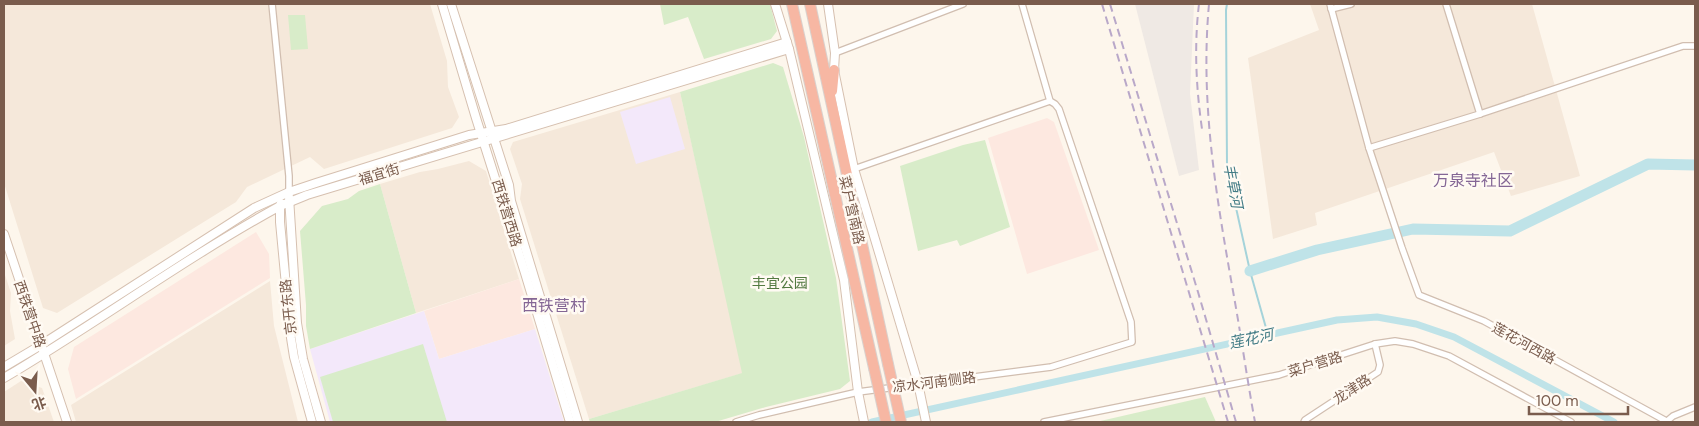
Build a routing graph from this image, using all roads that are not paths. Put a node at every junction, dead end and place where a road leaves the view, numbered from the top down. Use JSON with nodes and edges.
{"nodes":[{"id":1,"x":272,"y":4,"type":"edge"},
{"id":2,"x":442,"y":4,"type":"edge"},
{"id":3,"x":451,"y":4,"type":"edge"},
{"id":4,"x":775,"y":4,"type":"edge"},
{"id":5,"x":792,"y":4,"type":"edge"},
{"id":6,"x":810,"y":4,"type":"edge"},
{"id":7,"x":828,"y":4,"type":"edge"},
{"id":8,"x":963,"y":4,"type":"edge"},
{"id":9,"x":1022,"y":4,"type":"edge"},
{"id":10,"x":1351,"y":4,"type":"edge"},
{"id":11,"x":1446,"y":4,"type":"edge"},
{"id":12,"x":1330,"y":6,"type":"edge"},
{"id":13,"x":788,"y":45,"type":"junction"},
{"id":14,"x":1695,"y":46,"type":"edge"},
{"id":15,"x":835,"y":53,"type":"junction"},
{"id":16,"x":834,"y":70,"type":"junction"},
{"id":17,"x":832,"y":99,"type":"junction"},
{"id":18,"x":1050,"y":101,"type":"junction"},
{"id":19,"x":1480,"y":114,"type":"junction"},
{"id":20,"x":492,"y":135,"type":"junction"},
{"id":21,"x":482,"y":138,"type":"junction"},
{"id":22,"x":1369,"y":148,"type":"junction"},
{"id":23,"x":854,"y":169,"type":"junction"},
{"id":24,"x":289,"y":192,"type":"junction"},
{"id":25,"x":290,"y":201,"type":"junction"},
{"id":26,"x":280,"y":206,"type":"junction"},
{"id":27,"x":4,"y":234,"type":"edge"},
{"id":28,"x":1375,"y":344,"type":"junction"},
{"id":29,"x":41,"y":345,"type":"junction"},
{"id":30,"x":44,"y":354,"type":"junction"},
{"id":31,"x":4,"y":367,"type":"edge"},
{"id":32,"x":4,"y":378,"type":"edge"},
{"id":33,"x":918,"y":383,"type":"junction"},
{"id":34,"x":858,"y":392,"type":"junction"},
{"id":35,"x":1695,"y":407,"type":"edge"},
{"id":36,"x":1062,"y":420,"type":"edge"},
{"id":37,"x":67,"y":422,"type":"edge"},
{"id":38,"x":312,"y":422,"type":"edge"},
{"id":39,"x":321,"y":422,"type":"edge"},
{"id":40,"x":570,"y":422,"type":"edge"},
{"id":41,"x":578,"y":422,"type":"edge"},
{"id":42,"x":736,"y":422,"type":"edge"},
{"id":43,"x":864,"y":422,"type":"edge"},
{"id":44,"x":886,"y":422,"type":"edge"},
{"id":45,"x":901,"y":422,"type":"edge"},
{"id":46,"x":926,"y":422,"type":"edge"},
{"id":47,"x":1044,"y":422,"type":"edge"},
{"id":48,"x":1304,"y":422,"type":"edge"},
{"id":49,"x":1571,"y":422,"type":"edge"},
{"id":50,"x":1667,"y":422,"type":"edge"}],
"edges":[{"from":1,"to":24,"type":"street","name":"京开东路"},
{"from":2,"to":21,"type":"street","name":"西铁营西路"},
{"from":3,"to":20,"type":"street","name":"西铁营西路"},
{"from":4,"to":13,"type":"street","name":"菜户营南路"},
{"from":5,"to":44,"type":"highway","name":"菜户营南路","bridge":true},
{"from":6,"to":17,"type":"highway","name":"菜户营南路"},
{"from":7,"to":15,"type":"street","name":"菜户营南路"},
{"from":8,"to":15,"type":"street"},
{"from":9,"to":18,"type":"street"},
{"from":10,"to":12,"type":"street"},
{"from":11,"to":19,"type":"street"},
{"from":12,"to":22,"type":"street","name":"莲花河西路"},
{"from":13,"to":20,"type":"street","name":"福宜街"},
{"from":13,"to":34,"type":"street","name":"菜户营南路"},
{"from":14,"to":19,"type":"street"},
{"from":15,"to":16,"type":"street","name":"菜户营南路"},
{"from":16,"to":17,"type":"highway"},
{"from":16,"to":23,"type":"street","name":"菜户营南路"},
{"from":17,"to":45,"type":"highway","name":"菜户营南路","bridge":true},
{"from":18,"to":23,"type":"street"},
{"from":18,"to":33,"type":"street","name":"凉水河南侧路"},
{"from":19,"to":22,"type":"street"},
{"from":20,"to":21,"type":"street","name":"福宜街"},
{"from":20,"to":41,"type":"street","name":"西铁营西路"},
{"from":21,"to":24,"type":"street","name":"福宜街"},
{"from":21,"to":25,"type":"street","name":"福宜街"},
{"from":21,"to":40,"type":"street","name":"西铁营西路"},
{"from":22,"to":50,"type":"street","name":"莲花河西路"},
{"from":23,"to":33,"type":"street","name":"菜户营南路"},
{"from":24,"to":25,"type":"street","name":"京开东路"},
{"from":24,"to":26,"type":"street"},
{"from":24,"to":29,"type":"street","name":"福宜街"},
{"from":25,"to":26,"type":"street","name":"福宜街"},
{"from":25,"to":39,"type":"street","name":"京开东路"},
{"from":26,"to":30,"type":"street","name":"福宜街"},
{"from":26,"to":38,"type":"street","name":"京开东路"},
{"from":27,"to":29,"type":"street","name":"西铁营中路"},
{"from":28,"to":36,"type":"street","name":"菜户营路"},
{"from":28,"to":48,"type":"street","name":"龙津路"},
{"from":28,"to":49,"type":"street","name":"菜户营路"},
{"from":29,"to":30,"type":"street","name":"西铁营中路"},
{"from":29,"to":31,"type":"street","name":"福宜街"},
{"from":30,"to":32,"type":"street","name":"福宜街"},
{"from":30,"to":37,"type":"street","name":"西铁营中路"},
{"from":33,"to":34,"type":"street","name":"凉水河南侧路"},
{"from":33,"to":46,"type":"street","name":"菜户营南路"},
{"from":34,"to":42,"type":"street","name":"凉水河南侧路"},
{"from":34,"to":43,"type":"street","name":"菜户营南路"},
{"from":35,"to":50,"type":"street"},
{"from":36,"to":47,"type":"street","name":"菜户营路"}]}
